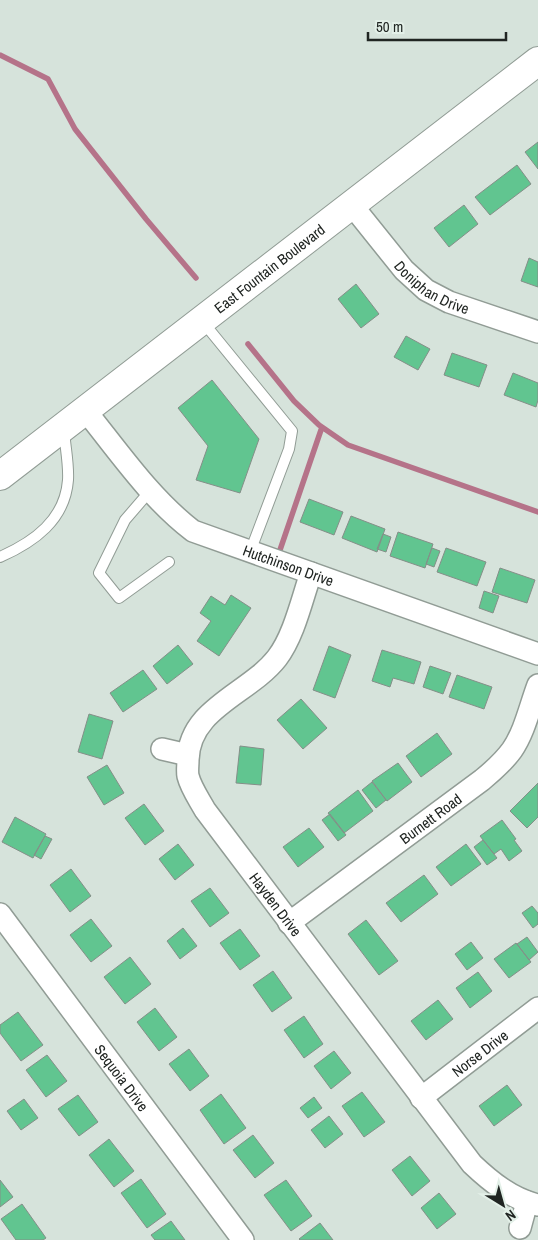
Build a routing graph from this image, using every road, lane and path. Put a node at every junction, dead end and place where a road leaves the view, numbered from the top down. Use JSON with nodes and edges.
{"nodes":[{"id":1,"x":538,"y":62,"type":"edge"},
{"id":2,"x":351,"y":204,"type":"junction"},
{"id":3,"x":202,"y":320,"type":"junction"},
{"id":4,"x":538,"y":332,"type":"edge"},
{"id":5,"x":86,"y":410,"type":"junction"},
{"id":6,"x":64,"y":426,"type":"junction"},
{"id":7,"x":0,"y":476,"type":"edge"},
{"id":8,"x":150,"y":491,"type":"junction"},
{"id":9,"x":250,"y":552,"type":"junction"},
{"id":10,"x":0,"y":557,"type":"edge"},
{"id":11,"x":169,"y":562,"type":"dead end"},
{"id":12,"x":311,"y":573,"type":"junction"},
{"id":13,"x":538,"y":654,"type":"edge"},
{"id":14,"x":538,"y":685,"type":"edge"},
{"id":15,"x":162,"y":749,"type":"dead end"},
{"id":16,"x":188,"y":755,"type":"junction"},
{"id":17,"x":0,"y":914,"type":"edge"},
{"id":18,"x":289,"y":923,"type":"junction"},
{"id":19,"x":538,"y":1008,"type":"edge"},
{"id":20,"x":421,"y":1098,"type":"junction"},
{"id":21,"x":532,"y":1203,"type":"edge"},
{"id":22,"x":520,"y":1228,"type":"dead end"},
{"id":23,"x":243,"y":1240,"type":"edge"}],
"edges":[{"from":1,"to":2,"type":"main road","name":"East Fountain Boulevard"},
{"from":2,"to":3,"type":"main road","name":"East Fountain Boulevard"},
{"from":2,"to":4,"type":"street","name":"Doniphan Drive"},
{"from":3,"to":5,"type":"main road","name":"East Fountain Boulevard"},
{"from":3,"to":9,"type":"lane"},
{"from":5,"to":6,"type":"main road","name":"East Fountain Boulevard"},
{"from":5,"to":8,"type":"street","name":"Hutchinson Drive"},
{"from":6,"to":7,"type":"main road","name":"East Fountain Boulevard"},
{"from":6,"to":10,"type":"lane"},
{"from":8,"to":9,"type":"street","name":"Hutchinson Drive"},
{"from":8,"to":11,"type":"lane"},
{"from":9,"to":12,"type":"street","name":"Hutchinson Drive"},
{"from":12,"to":13,"type":"street","name":"Hutchinson Drive"},
{"from":12,"to":16,"type":"street","name":"Hayden Drive"},
{"from":14,"to":18,"type":"street","name":"Burnett Road"},
{"from":15,"to":16,"type":"street"},
{"from":16,"to":18,"type":"street","name":"Hayden Drive"},
{"from":17,"to":23,"type":"street","name":"Sequoia Drive"},
{"from":18,"to":20,"type":"street","name":"Hayden Drive"},
{"from":19,"to":20,"type":"street","name":"Norse Drive"},
{"from":20,"to":21,"type":"street","name":"Hayden Drive"},
{"from":21,"to":22,"type":"street"}]}
